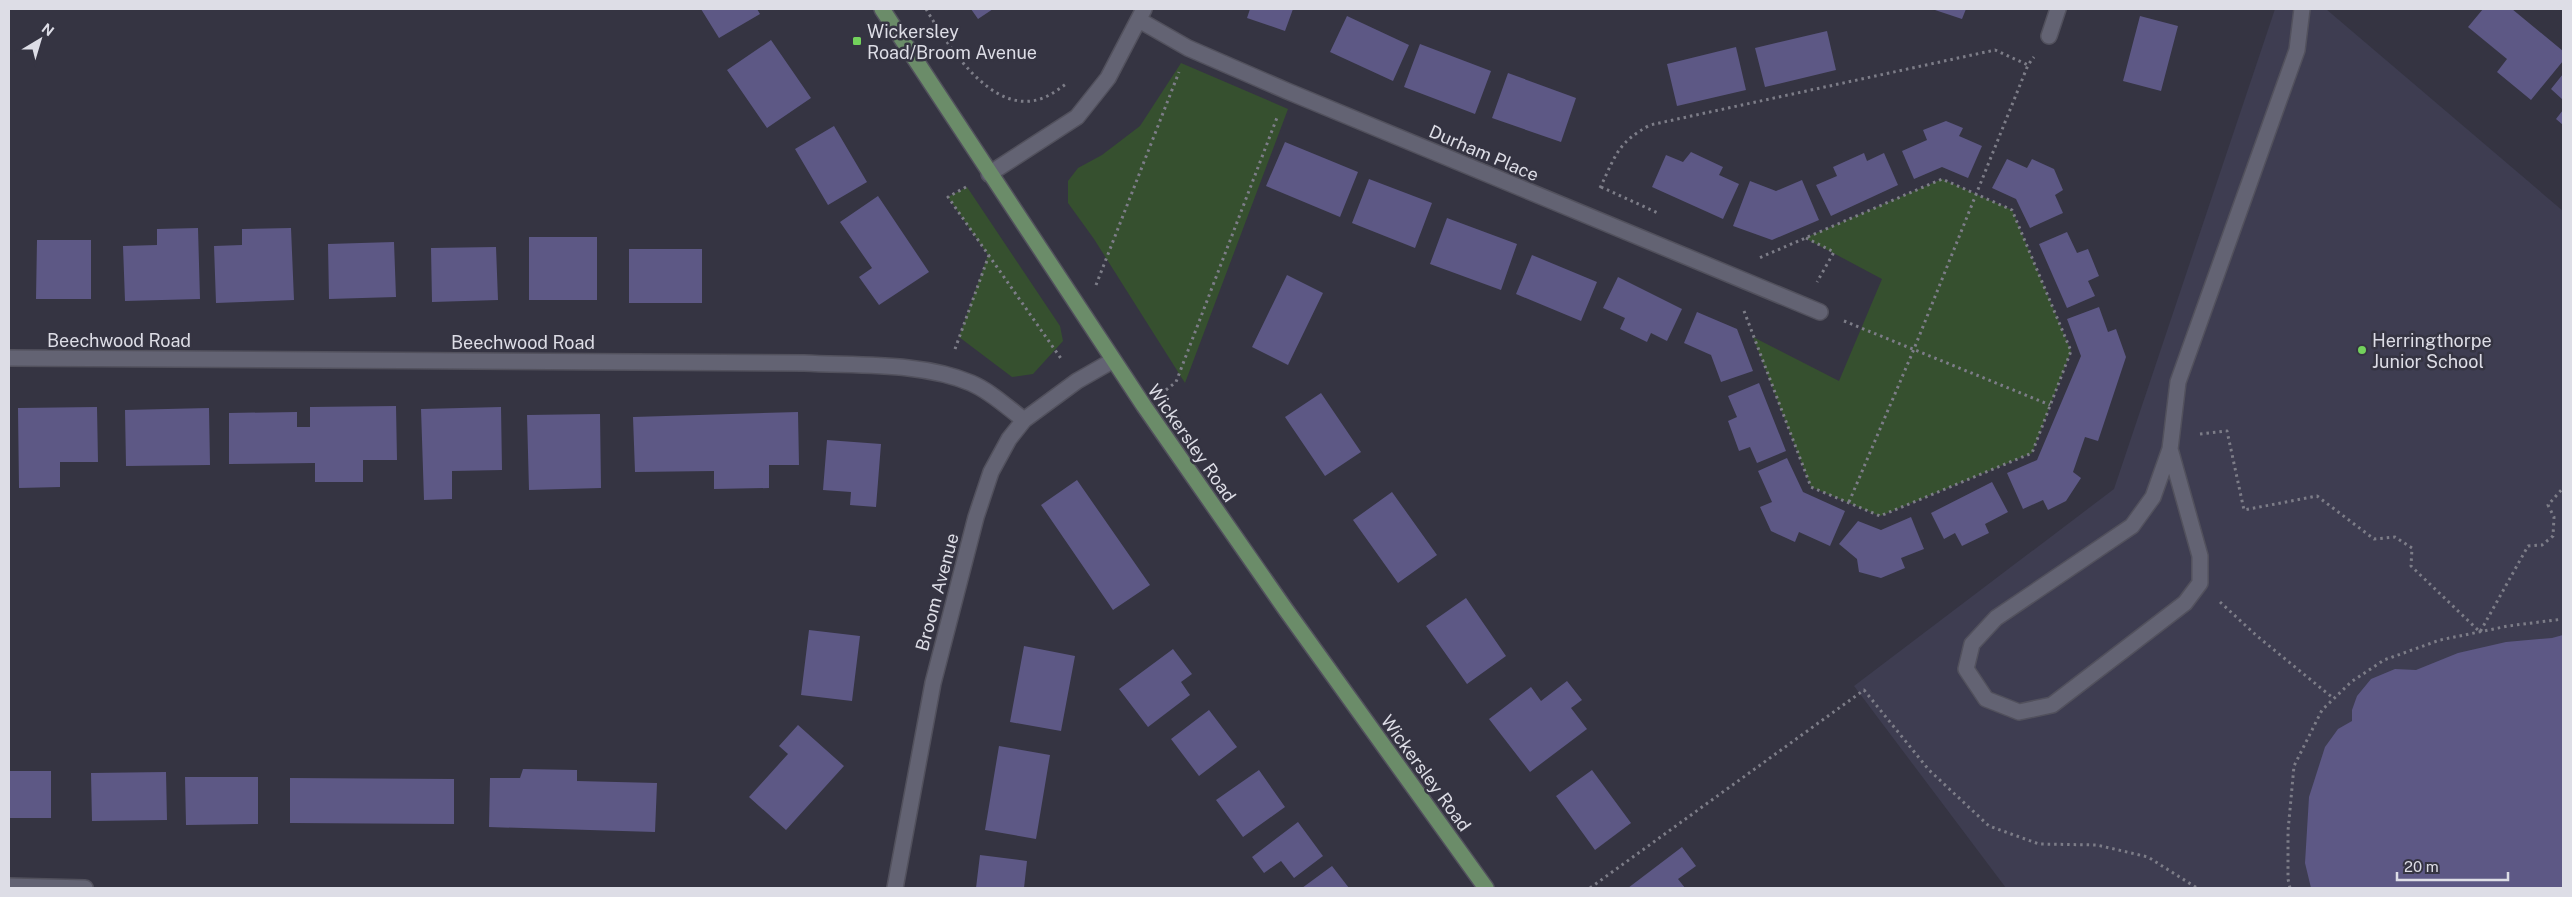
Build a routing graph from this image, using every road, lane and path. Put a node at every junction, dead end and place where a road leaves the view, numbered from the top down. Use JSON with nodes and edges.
{"nodes":[{"id":1,"x":882,"y":9,"type":"edge"},
{"id":2,"x":926,"y":9,"type":"edge"},
{"id":3,"x":2058,"y":9,"type":"edge"},
{"id":4,"x":2302,"y":9,"type":"edge"},
{"id":5,"x":1141,"y":14,"type":"edge"},
{"id":6,"x":2049,"y":36,"type":"joint"},
{"id":7,"x":1188,"y":48,"type":"junction"},
{"id":8,"x":2028,"y":65,"type":"junction"},
{"id":9,"x":1073,"y":79,"type":"dead end"},
{"id":10,"x":1287,"y":91,"type":"junction"},
{"id":11,"x":989,"y":174,"type":"junction"},
{"id":12,"x":1601,"y":187,"type":"junction"},
{"id":13,"x":1976,"y":194,"type":"junction"},
{"id":14,"x":1662,"y":215,"type":"dead end"},
{"id":15,"x":1587,"y":216,"type":"junction"},
{"id":16,"x":1806,"y":238,"type":"junction"},
{"id":17,"x":1750,"y":254,"type":"dead end"},
{"id":18,"x":988,"y":255,"type":"junction"},
{"id":19,"x":1734,"y":276,"type":"junction"},
{"id":20,"x":1805,"y":306,"type":"junction"},
{"id":21,"x":1820,"y":312,"type":"joint"},
{"id":22,"x":1083,"y":316,"type":"junction"},
{"id":23,"x":1914,"y":349,"type":"junction"},
{"id":24,"x":9,"y":358,"type":"edge"},
{"id":25,"x":1112,"y":361,"type":"junction"},
{"id":26,"x":946,"y":373,"type":"junction"},
{"id":27,"x":1077,"y":381,"type":"junction"},
{"id":28,"x":2050,"y":405,"type":"junction"},
{"id":29,"x":1144,"y":406,"type":"junction"},
{"id":30,"x":1024,"y":420,"type":"junction"},
{"id":31,"x":2170,"y":443,"type":"junction"},
{"id":32,"x":2563,"y":488,"type":"edge"},
{"id":33,"x":1849,"y":502,"type":"junction"},
{"id":34,"x":2200,"y":583,"type":"junction"},
{"id":35,"x":2563,"y":619,"type":"edge"},
{"id":36,"x":2480,"y":632,"type":"junction"},
{"id":37,"x":2334,"y":698,"type":"junction"},
{"id":38,"x":9,"y":886,"type":"edge"},
{"id":39,"x":85,"y":888,"type":"edge"},
{"id":40,"x":895,"y":888,"type":"edge"},
{"id":41,"x":1486,"y":888,"type":"edge"},
{"id":42,"x":1590,"y":888,"type":"edge"},
{"id":43,"x":2198,"y":888,"type":"edge"},
{"id":44,"x":2290,"y":888,"type":"edge"}],
"edges":[{"from":1,"to":11,"type":"main road","name":"Wickersley Road"},
{"from":2,"to":9,"type":"path"},
{"from":3,"to":6,"type":"street"},
{"from":4,"to":31,"type":"street"},
{"from":5,"to":7,"type":"street","name":"Durham Place"},
{"from":5,"to":11,"type":"street"},
{"from":6,"to":8,"type":"path"},
{"from":7,"to":10,"type":"street","name":"Durham Place"},
{"from":7,"to":22,"type":"path"},
{"from":8,"to":12,"type":"path"},
{"from":8,"to":13,"type":"path"},
{"from":10,"to":15,"type":"street","name":"Durham Place"},
{"from":10,"to":29,"type":"path"},
{"from":11,"to":18,"type":"path"},
{"from":11,"to":22,"type":"main road","name":"Wickersley Road"},
{"from":12,"to":14,"type":"path"},
{"from":12,"to":15,"type":"path"},
{"from":13,"to":16,"type":"path"},
{"from":13,"to":23,"type":"path"},
{"from":13,"to":28,"type":"path"},
{"from":15,"to":19,"type":"street","name":"Durham Place"},
{"from":16,"to":17,"type":"path"},
{"from":16,"to":20,"type":"path"},
{"from":18,"to":26,"type":"path"},
{"from":18,"to":27,"type":"path"},
{"from":19,"to":20,"type":"street","name":"Durham Place"},
{"from":19,"to":33,"type":"path"},
{"from":20,"to":21,"type":"street","name":"Durham Place"},
{"from":21,"to":23,"type":"path"},
{"from":22,"to":25,"type":"main road","name":"Wickersley Road"},
{"from":23,"to":28,"type":"path"},
{"from":23,"to":33,"type":"path"},
{"from":24,"to":26,"type":"street","name":"Beechwood Road"},
{"from":25,"to":27,"type":"street","name":"Broom Avenue"},
{"from":25,"to":29,"type":"main road","name":"Wickersley Road"},
{"from":26,"to":30,"type":"street","name":"Beechwood Road"},
{"from":27,"to":30,"type":"street","name":"Broom Avenue"},
{"from":28,"to":33,"type":"path"},
{"from":29,"to":41,"type":"main road","name":"Wickersley Road"},
{"from":30,"to":40,"type":"street","name":"Broom Avenue"},
{"from":31,"to":34,"type":"street"},
{"from":31,"to":34,"type":"street"},
{"from":31,"to":36,"type":"path"},
{"from":32,"to":36,"type":"path"},
{"from":34,"to":37,"type":"path"},
{"from":35,"to":36,"type":"path"},
{"from":36,"to":37,"type":"path"},
{"from":37,"to":44,"type":"path"},
{"from":38,"to":39,"type":"street"},
{"from":42,"to":43,"type":"path"}]}
